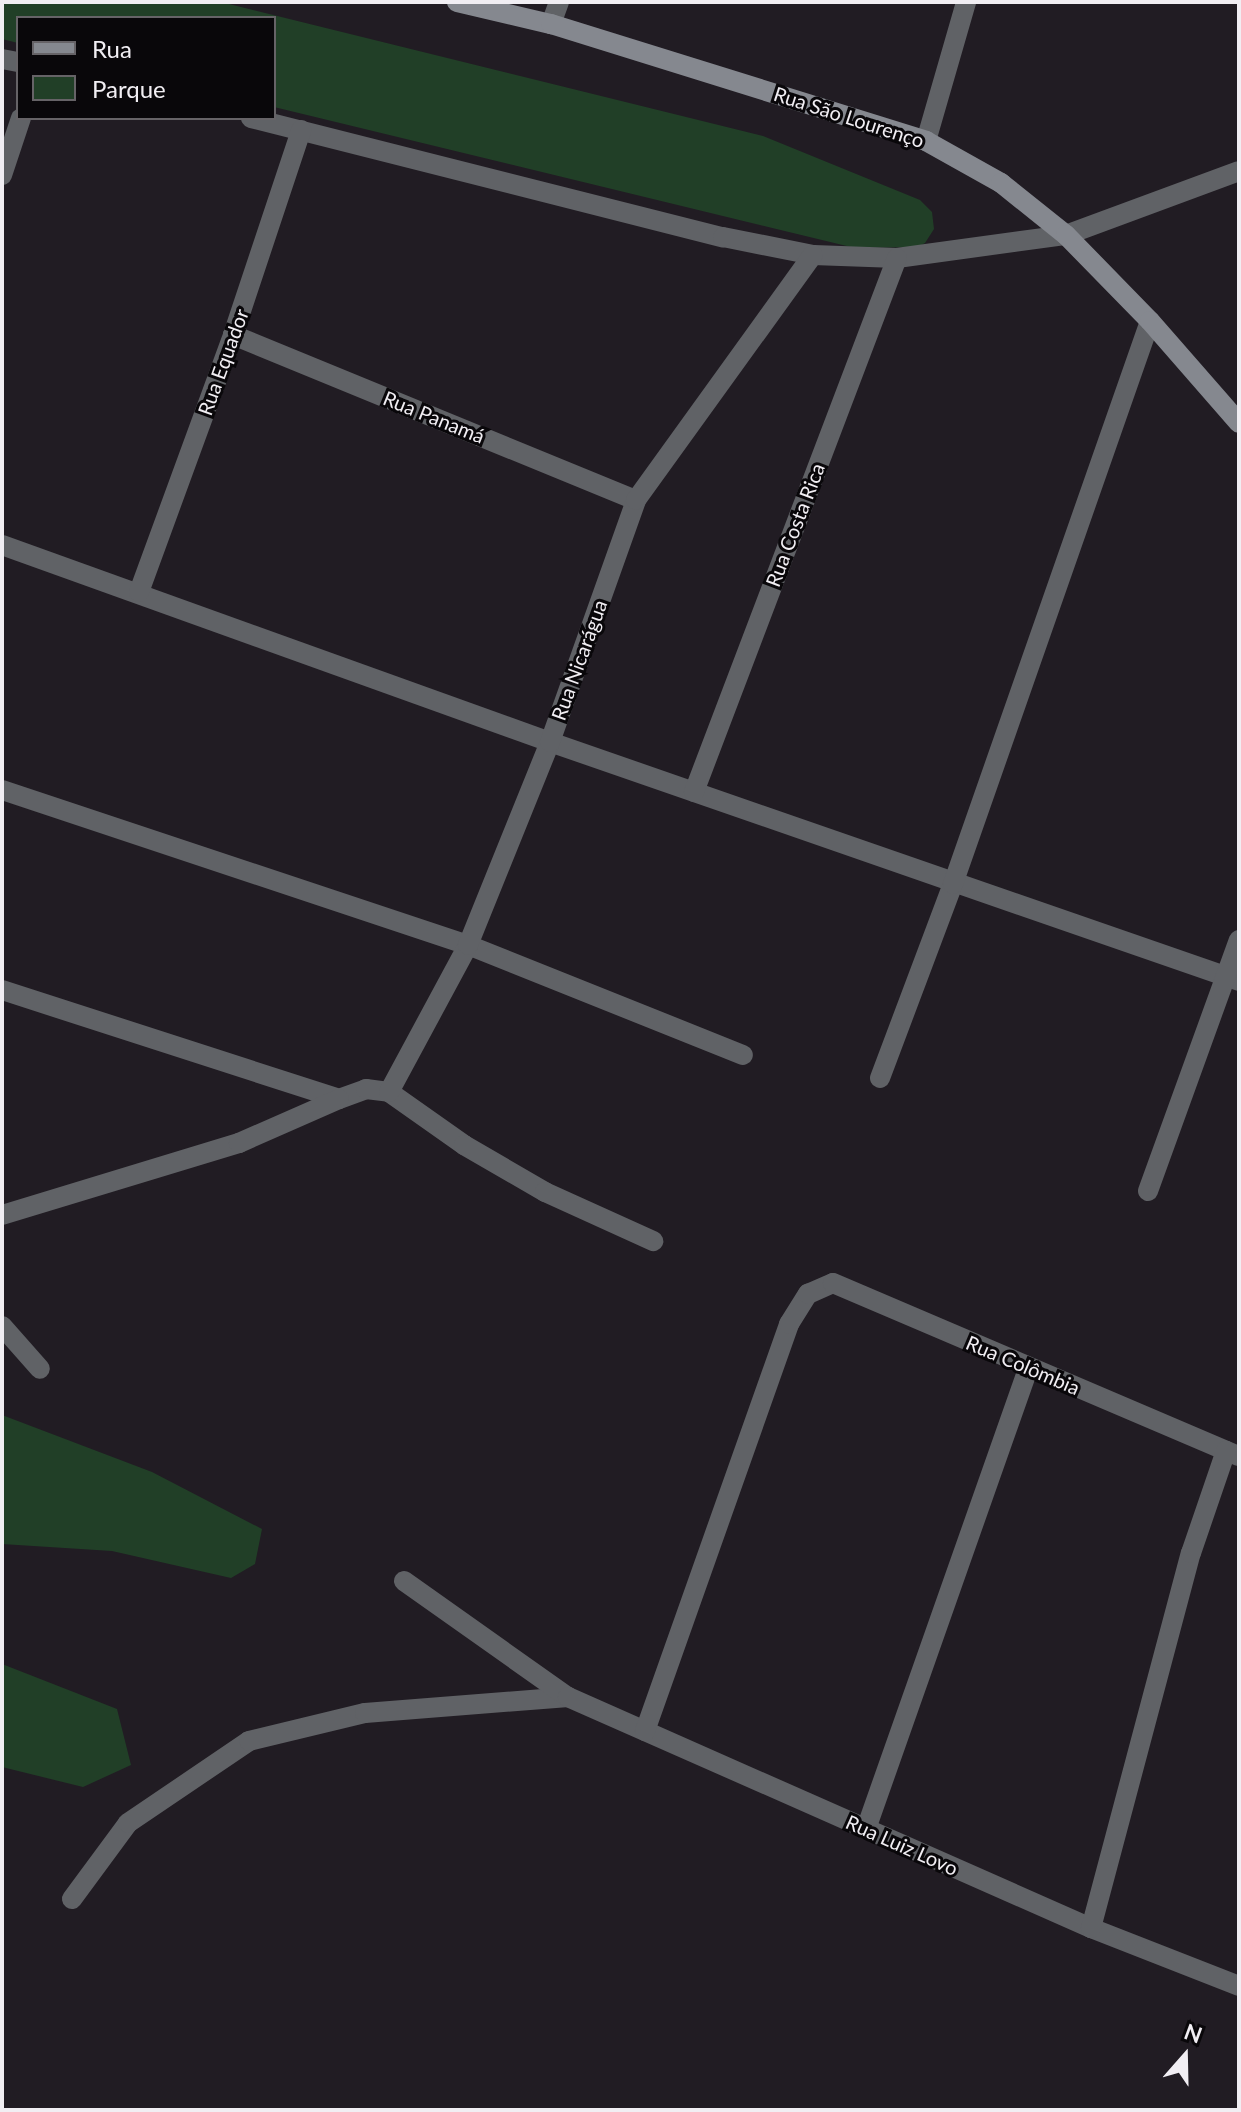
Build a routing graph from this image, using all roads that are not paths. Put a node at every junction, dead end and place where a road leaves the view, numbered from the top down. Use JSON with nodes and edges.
{"nodes":[{"id":1,"x":457,"y":2,"type":"edge"},
{"id":2,"x":559,"y":2,"type":"edge"},
{"id":3,"x":966,"y":2,"type":"edge"},
{"id":4,"x":551,"y":24,"type":"junction"},
{"id":5,"x":20,"y":120,"type":"edge"},
{"id":6,"x":259,"y":120,"type":"edge"},
{"id":7,"x":301,"y":130,"type":"junction"},
{"id":8,"x":926,"y":141,"type":"junction"},
{"id":9,"x":1239,"y":171,"type":"edge"},
{"id":10,"x":2,"y":175,"type":"edge"},
{"id":11,"x":1066,"y":235,"type":"junction"},
{"id":12,"x":813,"y":255,"type":"junction"},
{"id":13,"x":897,"y":258,"type":"junction"},
{"id":14,"x":1150,"y":321,"type":"junction"},
{"id":15,"x":233,"y":335,"type":"junction"},
{"id":16,"x":1239,"y":423,"type":"edge"},
{"id":17,"x":636,"y":500,"type":"junction"},
{"id":18,"x":2,"y":545,"type":"edge"},
{"id":19,"x":139,"y":592,"type":"junction"},
{"id":20,"x":550,"y":742,"type":"junction"},
{"id":21,"x":2,"y":790,"type":"edge"},
{"id":22,"x":694,"y":792,"type":"junction"},
{"id":23,"x":953,"y":884,"type":"junction"},
{"id":24,"x":1239,"y":940,"type":"edge"},
{"id":25,"x":468,"y":945,"type":"junction"},
{"id":26,"x":1232,"y":979,"type":"edge"},
{"id":27,"x":2,"y":990,"type":"edge"},
{"id":28,"x":743,"y":1055,"type":"dead end"},
{"id":29,"x":880,"y":1078,"type":"dead end"},
{"id":30,"x":389,"y":1092,"type":"junction"},
{"id":31,"x":339,"y":1099,"type":"junction"},
{"id":32,"x":1148,"y":1191,"type":"dead end"},
{"id":33,"x":2,"y":1215,"type":"edge"},
{"id":34,"x":653,"y":1241,"type":"dead end"},
{"id":35,"x":2,"y":1326,"type":"edge"},
{"id":36,"x":1029,"y":1367,"type":"junction"},
{"id":37,"x":40,"y":1369,"type":"dead end"},
{"id":38,"x":1232,"y":1454,"type":"edge"},
{"id":39,"x":404,"y":1581,"type":"dead end"},
{"id":40,"x":568,"y":1697,"type":"junction"},
{"id":41,"x":645,"y":1731,"type":"junction"},
{"id":42,"x":866,"y":1829,"type":"junction"},
{"id":43,"x":72,"y":1899,"type":"dead end"},
{"id":44,"x":1091,"y":1928,"type":"junction"},
{"id":45,"x":1239,"y":1986,"type":"edge"}],
"edges":[{"from":1,"to":4,"type":"street","name":"Rua São Lourenço"},
{"from":2,"to":4,"type":"street"},
{"from":3,"to":8,"type":"street"},
{"from":4,"to":8,"type":"street","name":"Rua São Lourenço"},
{"from":5,"to":10,"type":"street"},
{"from":6,"to":7,"type":"street"},
{"from":7,"to":12,"type":"street"},
{"from":7,"to":15,"type":"street","name":"Rua Equador"},
{"from":8,"to":11,"type":"street","name":"Rua São Lourenço"},
{"from":9,"to":11,"type":"street"},
{"from":11,"to":13,"type":"street"},
{"from":11,"to":14,"type":"street","name":"Rua São Lourenço"},
{"from":12,"to":13,"type":"street"},
{"from":12,"to":17,"type":"street","name":"Rua Nicarágua"},
{"from":13,"to":22,"type":"street","name":"Rua Costa Rica"},
{"from":14,"to":16,"type":"street","name":"Rua São Lourenço"},
{"from":14,"to":23,"type":"street"},
{"from":15,"to":17,"type":"street","name":"Rua Panamá"},
{"from":15,"to":19,"type":"street","name":"Rua Equador"},
{"from":17,"to":20,"type":"street","name":"Rua Nicarágua"},
{"from":18,"to":19,"type":"street"},
{"from":19,"to":20,"type":"street"},
{"from":20,"to":22,"type":"street"},
{"from":20,"to":25,"type":"street","name":"Rua Nicarágua"},
{"from":21,"to":25,"type":"street"},
{"from":22,"to":23,"type":"street"},
{"from":23,"to":26,"type":"street"},
{"from":23,"to":29,"type":"street"},
{"from":24,"to":26,"type":"street"},
{"from":25,"to":28,"type":"street"},
{"from":25,"to":30,"type":"street","name":"Rua Nicarágua"},
{"from":26,"to":32,"type":"street"},
{"from":27,"to":31,"type":"street"},
{"from":30,"to":31,"type":"street"},
{"from":30,"to":34,"type":"street"},
{"from":31,"to":33,"type":"street"},
{"from":35,"to":37,"type":"street"},
{"from":36,"to":38,"type":"street","name":"Rua Colômbia"},
{"from":36,"to":41,"type":"street","name":"Rua Colômbia"},
{"from":36,"to":42,"type":"street"},
{"from":38,"to":44,"type":"street"},
{"from":39,"to":40,"type":"street","name":"Rua Luiz Lovo"},
{"from":40,"to":41,"type":"street","name":"Rua Luiz Lovo"},
{"from":40,"to":43,"type":"street"},
{"from":41,"to":42,"type":"street","name":"Rua Luiz Lovo"},
{"from":42,"to":44,"type":"street","name":"Rua Luiz Lovo"},
{"from":44,"to":45,"type":"street","name":"Rua Luiz Lovo"}]}
